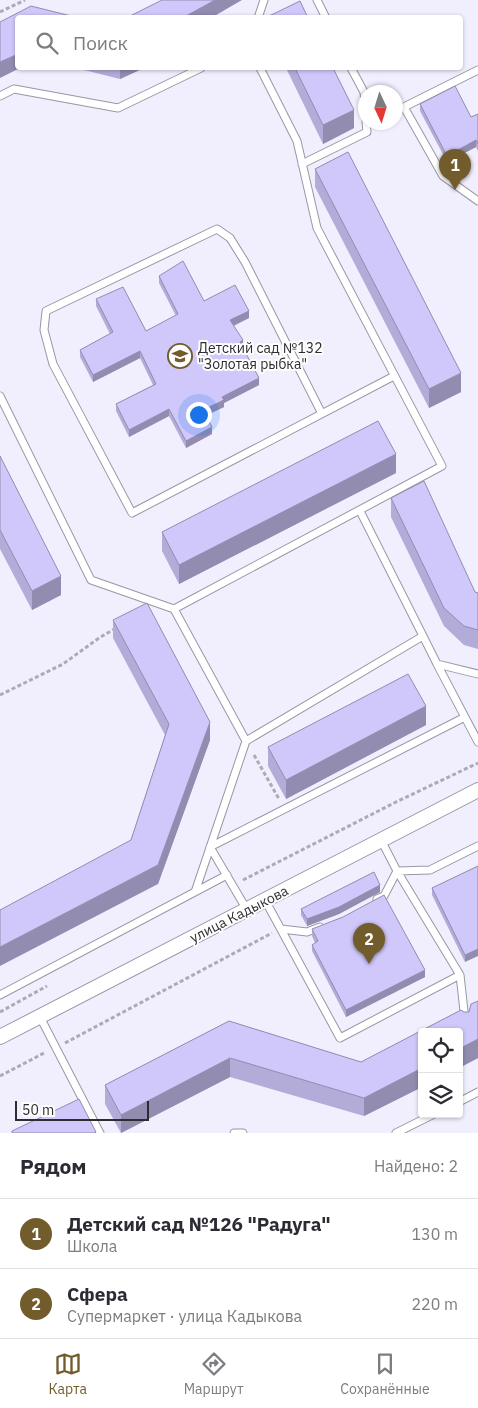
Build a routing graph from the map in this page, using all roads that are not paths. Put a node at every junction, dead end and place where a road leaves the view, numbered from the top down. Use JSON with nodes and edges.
{"nodes":[{"id":1,"x":264,"y":0,"type":"edge"},
{"id":2,"x":317,"y":0,"type":"edge"},
{"id":3,"x":259,"y":15,"type":"edge"},
{"id":4,"x":324,"y":15,"type":"edge"},
{"id":5,"x":197,"y":70,"type":"edge"},
{"id":6,"x":261,"y":70,"type":"edge"},
{"id":7,"x":352,"y":70,"type":"edge"},
{"id":8,"x":478,"y":70,"type":"edge"},
{"id":9,"x":360,"y":85,"type":"edge"},
{"id":10,"x":0,"y":96,"type":"edge"},
{"id":11,"x":367,"y":130,"type":"edge"},
{"id":12,"x":302,"y":164,"type":"junction"},
{"id":13,"x":478,"y":201,"type":"edge"},
{"id":14,"x":394,"y":376,"type":"junction"},
{"id":15,"x":0,"y":396,"type":"edge"},
{"id":16,"x":321,"y":412,"type":"junction"},
{"id":17,"x":360,"y":511,"type":"junction"},
{"id":18,"x":174,"y":609,"type":"junction"},
{"id":19,"x":423,"y":636,"type":"junction"},
{"id":20,"x":437,"y":664,"type":"junction"},
{"id":21,"x":478,"y":674,"type":"edge"},
{"id":22,"x":464,"y":717,"type":"junction"},
{"id":23,"x":246,"y":741,"type":"junction"},
{"id":24,"x":478,"y":742,"type":"edge"},
{"id":25,"x":478,"y":790,"type":"edge"},
{"id":26,"x":381,"y":840,"type":"junction"},
{"id":27,"x":478,"y":846,"type":"edge"},
{"id":28,"x":210,"y":847,"type":"junction"},
{"id":29,"x":397,"y":871,"type":"junction"},
{"id":30,"x":227,"y":876,"type":"junction"},
{"id":31,"x":195,"y":892,"type":"junction"},
{"id":32,"x":265,"y":900,"type":"junction"},
{"id":33,"x":367,"y":905,"type":"edge"},
{"id":34,"x":247,"y":910,"type":"junction"},
{"id":35,"x":324,"y":926,"type":"edge"},
{"id":36,"x":281,"y":929,"type":"junction"},
{"id":37,"x":460,"y":974,"type":"junction"},
{"id":38,"x":0,"y":995,"type":"edge"},
{"id":39,"x":40,"y":1017,"type":"junction"},
{"id":40,"x":466,"y":1026,"type":"edge"},
{"id":41,"x":0,"y":1037,"type":"edge"},
{"id":42,"x":478,"y":1092,"type":"edge"},
{"id":43,"x":463,"y":1100,"type":"edge"},
{"id":44,"x":426,"y":1118,"type":"edge"},
{"id":45,"x":100,"y":1133,"type":"edge"},
{"id":46,"x":234,"y":1133,"type":"edge"},
{"id":47,"x":243,"y":1133,"type":"edge"},
{"id":48,"x":396,"y":1133,"type":"edge"}],
"edges":[{"from":1,"to":3,"type":"lane"},
{"from":2,"to":4,"type":"lane"},
{"from":5,"to":10,"type":"lane"},
{"from":6,"to":12,"type":"lane"},
{"from":7,"to":9,"type":"lane"},
{"from":8,"to":13,"type":"lane"},
{"from":11,"to":12,"type":"lane"},
{"from":12,"to":14,"type":"lane"},
{"from":14,"to":16,"type":"lane"},
{"from":14,"to":17,"type":"lane"},
{"from":15,"to":18,"type":"lane"},
{"from":16,"to":16,"type":"lane"},
{"from":17,"to":18,"type":"lane"},
{"from":17,"to":19,"type":"lane"},
{"from":18,"to":23,"type":"lane"},
{"from":19,"to":20,"type":"lane"},
{"from":19,"to":23,"type":"lane"},
{"from":20,"to":21,"type":"lane"},
{"from":20,"to":22,"type":"lane"},
{"from":22,"to":24,"type":"lane"},
{"from":22,"to":28,"type":"lane"},
{"from":23,"to":28,"type":"lane"},
{"from":25,"to":26,"type":"street","name":"улица Кадыкова"},
{"from":26,"to":29,"type":"lane"},
{"from":26,"to":32,"type":"street","name":"улица Кадыкова"},
{"from":27,"to":29,"type":"lane"},
{"from":28,"to":30,"type":"lane"},
{"from":28,"to":31,"type":"lane"},
{"from":29,"to":33,"type":"lane"},
{"from":29,"to":37,"type":"lane"},
{"from":30,"to":31,"type":"lane"},
{"from":30,"to":34,"type":"lane"},
{"from":31,"to":38,"type":"lane"},
{"from":32,"to":34,"type":"street","name":"улица Кадыкова"},
{"from":32,"to":36,"type":"lane"},
{"from":34,"to":39,"type":"street","name":"улица Кадыкова"},
{"from":35,"to":36,"type":"lane"},
{"from":36,"to":37,"type":"lane"},
{"from":37,"to":40,"type":"lane"},
{"from":39,"to":41,"type":"street","name":"улица Кадыкова"},
{"from":39,"to":45,"type":"lane"},
{"from":42,"to":43,"type":"lane"},
{"from":44,"to":48,"type":"lane"},
{"from":46,"to":47,"type":"lane"}]}
